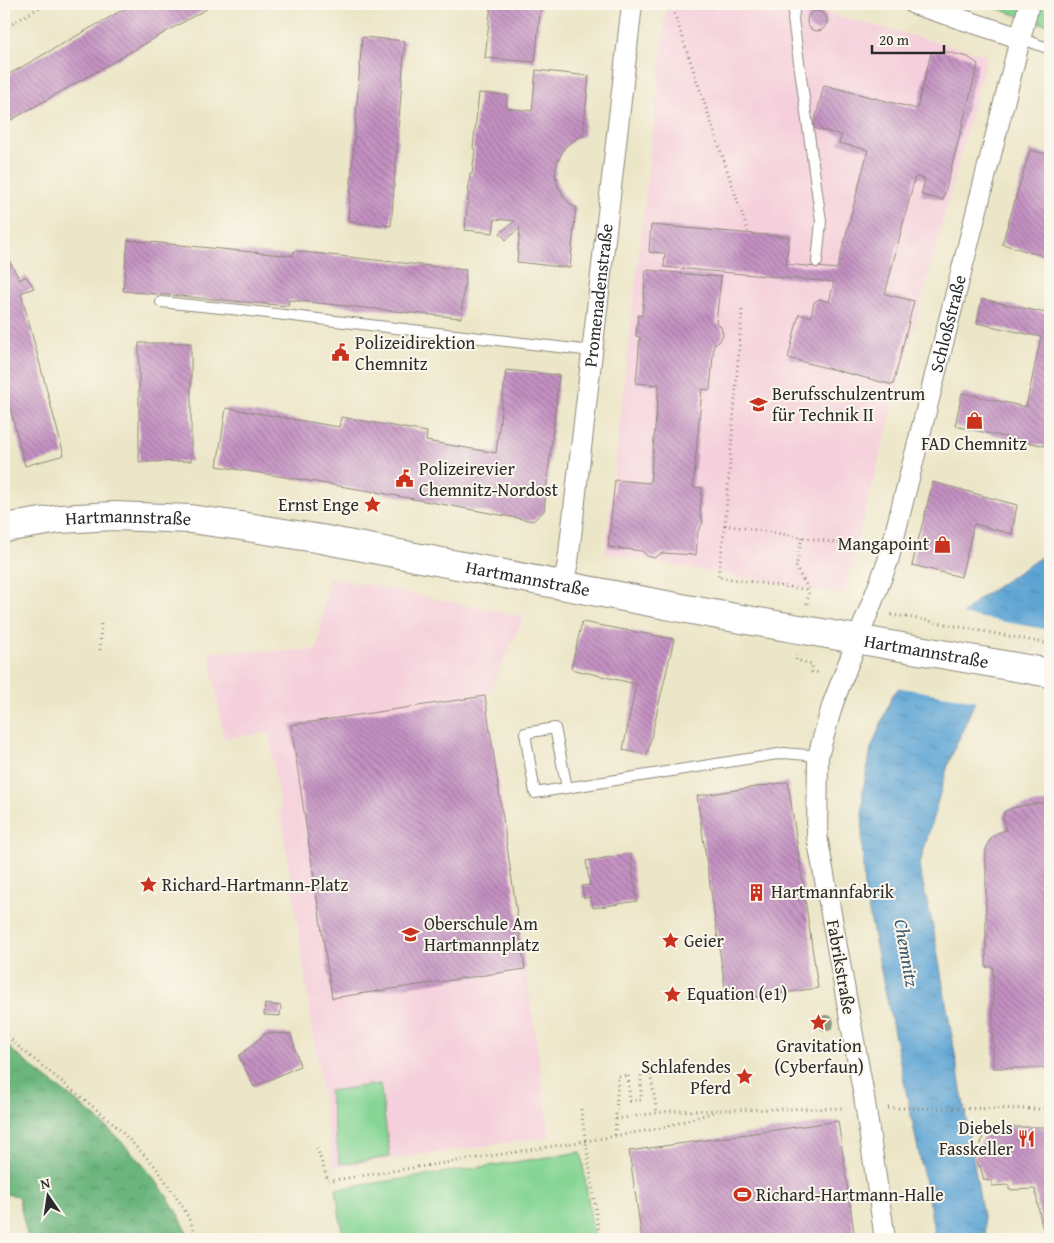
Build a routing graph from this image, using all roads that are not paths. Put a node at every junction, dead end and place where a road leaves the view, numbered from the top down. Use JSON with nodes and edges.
{"nodes":[{"id":1,"x":632,"y":4,"type":"edge"},
{"id":2,"x":796,"y":4,"type":"edge"},
{"id":3,"x":914,"y":4,"type":"edge"},
{"id":4,"x":1029,"y":4,"type":"edge"},
{"id":5,"x":1020,"y":38,"type":"junction"},
{"id":6,"x":1050,"y":49,"type":"edge"},
{"id":7,"x":817,"y":262,"type":"dead end"},
{"id":8,"x":161,"y":302,"type":"dead end"},
{"id":9,"x":592,"y":351,"type":"junction"},
{"id":10,"x":4,"y":528,"type":"edge"},
{"id":11,"x":563,"y":585,"type":"junction"},
{"id":12,"x":858,"y":639,"type":"junction"},
{"id":13,"x":1050,"y":674,"type":"edge"},
{"id":14,"x":818,"y":756,"type":"junction"},
{"id":15,"x":567,"y":788,"type":"junction"},
{"id":16,"x":885,"y":1239,"type":"edge"}],
"edges":[{"from":1,"to":9,"type":"street","name":"Promenadenstraße"},
{"from":2,"to":7,"type":"lane"},
{"from":3,"to":5,"type":"street"},
{"from":4,"to":5,"type":"street","name":"Schloßstraße"},
{"from":5,"to":6,"type":"lane"},
{"from":5,"to":12,"type":"street","name":"Schloßstraße"},
{"from":8,"to":9,"type":"lane"},
{"from":9,"to":11,"type":"street","name":"Promenadenstraße"},
{"from":10,"to":11,"type":"main road","name":"Hartmannstraße"},
{"from":11,"to":12,"type":"main road","name":"Hartmannstraße"},
{"from":12,"to":13,"type":"main road","name":"Hartmannstraße"},
{"from":12,"to":14,"type":"street","name":"Fabrikstraße"},
{"from":14,"to":15,"type":"lane"},
{"from":14,"to":16,"type":"street","name":"Fabrikstraße"},
{"from":15,"to":15,"type":"lane"}]}
